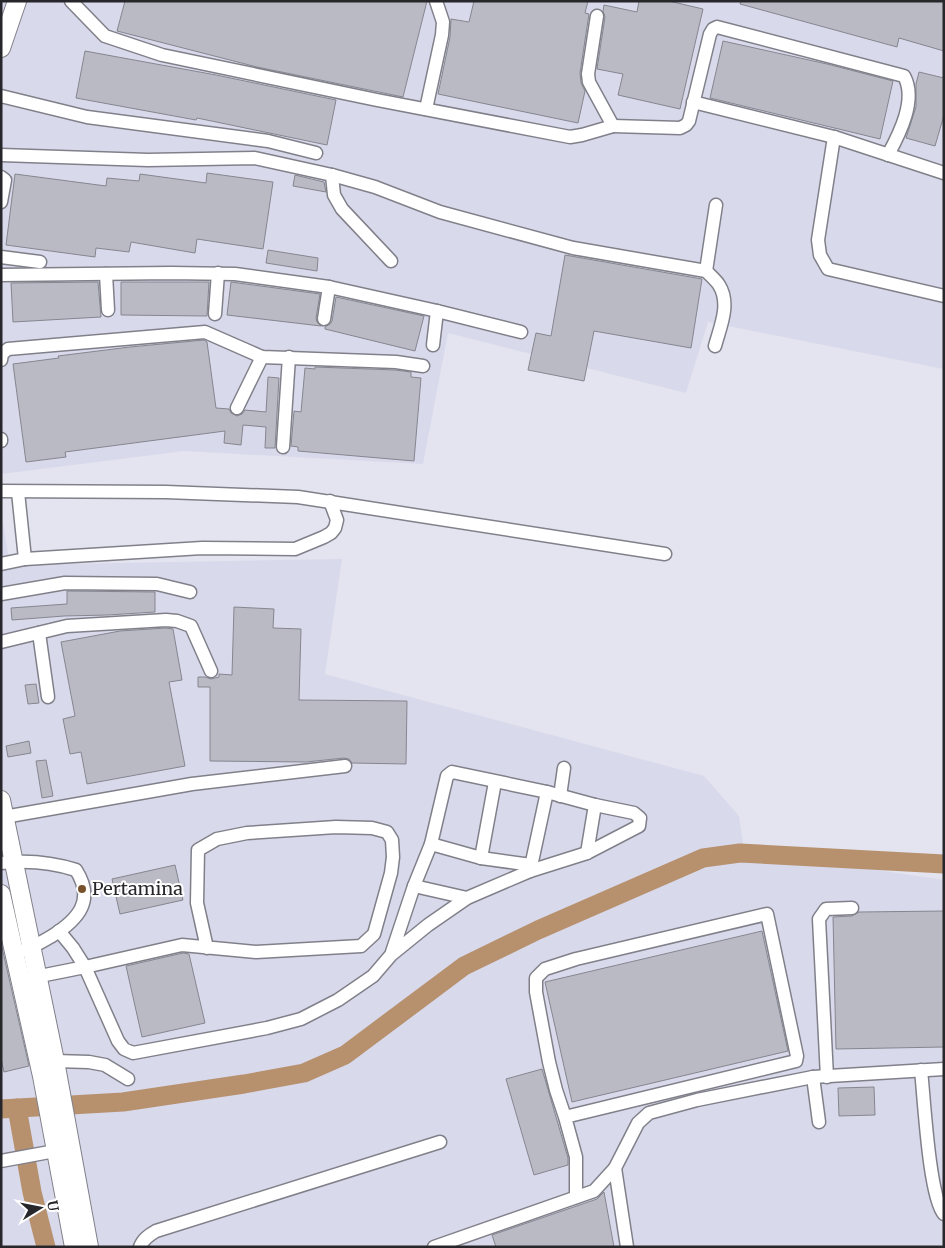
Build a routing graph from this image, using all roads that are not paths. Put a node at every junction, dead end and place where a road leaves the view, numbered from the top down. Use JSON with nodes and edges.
{"nodes":[{"id":1,"x":17,"y":1,"type":"edge"},
{"id":2,"x":71,"y":1,"type":"edge"},
{"id":3,"x":436,"y":1,"type":"edge"},
{"id":4,"x":597,"y":16,"type":"dead end"},
{"id":5,"x":1,"y":48,"type":"edge"},
{"id":6,"x":1,"y":96,"type":"edge"},
{"id":7,"x":692,"y":102,"type":"junction"},
{"id":8,"x":426,"y":109,"type":"junction"},
{"id":9,"x":614,"y":126,"type":"junction"},
{"id":10,"x":834,"y":137,"type":"junction"},
{"id":11,"x":316,"y":153,"type":"dead end"},
{"id":12,"x":888,"y":154,"type":"junction"},
{"id":13,"x":1,"y":155,"type":"edge"},
{"id":14,"x":944,"y":172,"type":"edge"},
{"id":15,"x":332,"y":175,"type":"junction"},
{"id":16,"x":1,"y":176,"type":"edge"},
{"id":17,"x":1,"y":202,"type":"edge"},
{"id":18,"x":716,"y":205,"type":"dead end"},
{"id":19,"x":1,"y":257,"type":"edge"},
{"id":20,"x":391,"y":260,"type":"dead end"},
{"id":21,"x":40,"y":262,"type":"dead end"},
{"id":22,"x":706,"y":270,"type":"junction"},
{"id":23,"x":218,"y":273,"type":"junction"},
{"id":24,"x":106,"y":274,"type":"junction"},
{"id":25,"x":1,"y":275,"type":"edge"},
{"id":26,"x":329,"y":287,"type":"junction"},
{"id":27,"x":944,"y":296,"type":"edge"},
{"id":28,"x":108,"y":310,"type":"dead end"},
{"id":29,"x":437,"y":311,"type":"junction"},
{"id":30,"x":215,"y":314,"type":"dead end"},
{"id":31,"x":324,"y":319,"type":"dead end"},
{"id":32,"x":521,"y":332,"type":"dead end"},
{"id":33,"x":433,"y":345,"type":"dead end"},
{"id":34,"x":715,"y":346,"type":"dead end"},
{"id":35,"x":262,"y":357,"type":"junction"},
{"id":36,"x":289,"y":357,"type":"junction"},
{"id":37,"x":1,"y":360,"type":"edge"},
{"id":38,"x":422,"y":366,"type":"dead end"},
{"id":39,"x":237,"y":408,"type":"dead end"},
{"id":40,"x":283,"y":447,"type":"dead end"},
{"id":41,"x":1,"y":491,"type":"edge"},
{"id":42,"x":18,"y":492,"type":"junction"},
{"id":43,"x":330,"y":500,"type":"junction"},
{"id":44,"x":665,"y":554,"type":"dead end"},
{"id":45,"x":25,"y":559,"type":"junction"},
{"id":46,"x":1,"y":564,"type":"edge"},
{"id":47,"x":190,"y":592,"type":"dead end"},
{"id":48,"x":1,"y":594,"type":"edge"},
{"id":49,"x":39,"y":633,"type":"junction"},
{"id":50,"x":1,"y":642,"type":"edge"},
{"id":51,"x":212,"y":671,"type":"dead end"},
{"id":52,"x":48,"y":697,"type":"dead end"},
{"id":53,"x":345,"y":766,"type":"dead end"},
{"id":54,"x":564,"y":768,"type":"dead end"},
{"id":55,"x":495,"y":782,"type":"junction"},
{"id":56,"x":547,"y":792,"type":"junction"},
{"id":57,"x":560,"y":796,"type":"junction"},
{"id":58,"x":595,"y":805,"type":"junction"},
{"id":59,"x":3,"y":808,"type":"edge"},
{"id":60,"x":431,"y":844,"type":"junction"},
{"id":61,"x":587,"y":853,"type":"junction"},
{"id":62,"x":481,"y":858,"type":"junction"},
{"id":63,"x":7,"y":863,"type":"edge"},
{"id":64,"x":531,"y":868,"type":"junction"},
{"id":65,"x":414,"y":886,"type":"junction"},
{"id":66,"x":1,"y":894,"type":"edge"},
{"id":67,"x":467,"y":898,"type":"junction"},
{"id":68,"x":852,"y":908,"type":"dead end"},
{"id":69,"x":25,"y":919,"type":"junction"},
{"id":70,"x":4,"y":923,"type":"edge"},
{"id":71,"x":59,"y":931,"type":"junction"},
{"id":72,"x":207,"y":948,"type":"junction"},
{"id":73,"x":23,"y":950,"type":"junction"},
{"id":74,"x":391,"y":955,"type":"junction"},
{"id":75,"x":85,"y":967,"type":"junction"},
{"id":76,"x":28,"y":978,"type":"junction"},
{"id":77,"x":944,"y":1069,"type":"edge"},
{"id":78,"x":51,"y":1070,"type":"junction"},
{"id":79,"x":921,"y":1070,"type":"junction"},
{"id":80,"x":813,"y":1077,"type":"junction"},
{"id":81,"x":827,"y":1077,"type":"junction"},
{"id":82,"x":128,"y":1079,"type":"dead end"},
{"id":83,"x":565,"y":1117,"type":"junction"},
{"id":84,"x":819,"y":1122,"type":"dead end"},
{"id":85,"x":440,"y":1142,"type":"dead end"},
{"id":86,"x":55,"y":1144,"type":"junction"},
{"id":87,"x":1,"y":1161,"type":"edge"},
{"id":88,"x":615,"y":1168,"type":"junction"},
{"id":89,"x":576,"y":1197,"type":"junction"},
{"id":90,"x":944,"y":1214,"type":"edge"},
{"id":91,"x":74,"y":1247,"type":"edge"},
{"id":92,"x":88,"y":1247,"type":"edge"},
{"id":93,"x":140,"y":1247,"type":"edge"},
{"id":94,"x":434,"y":1247,"type":"edge"},
{"id":95,"x":627,"y":1247,"type":"edge"}],
"edges":[{"from":1,"to":5,"type":"highway"},
{"from":2,"to":8,"type":"lane"},
{"from":3,"to":8,"type":"lane"},
{"from":4,"to":9,"type":"lane"},
{"from":6,"to":11,"type":"lane"},
{"from":7,"to":9,"type":"lane"},
{"from":7,"to":10,"type":"lane"},
{"from":7,"to":12,"type":"lane"},
{"from":8,"to":9,"type":"lane"},
{"from":10,"to":12,"type":"lane"},
{"from":10,"to":27,"type":"lane"},
{"from":12,"to":14,"type":"lane"},
{"from":13,"to":15,"type":"lane"},
{"from":15,"to":20,"type":"lane"},
{"from":15,"to":22,"type":"lane"},
{"from":16,"to":17,"type":"lane"},
{"from":18,"to":22,"type":"lane"},
{"from":19,"to":21,"type":"lane"},
{"from":22,"to":34,"type":"lane"},
{"from":23,"to":24,"type":"lane"},
{"from":23,"to":26,"type":"lane"},
{"from":23,"to":30,"type":"lane"},
{"from":24,"to":25,"type":"lane"},
{"from":24,"to":28,"type":"lane"},
{"from":26,"to":29,"type":"lane"},
{"from":26,"to":31,"type":"lane"},
{"from":29,"to":32,"type":"lane"},
{"from":29,"to":33,"type":"lane"},
{"from":35,"to":36,"type":"lane"},
{"from":35,"to":37,"type":"lane"},
{"from":35,"to":39,"type":"lane"},
{"from":36,"to":38,"type":"lane"},
{"from":36,"to":40,"type":"lane"},
{"from":41,"to":42,"type":"lane"},
{"from":42,"to":43,"type":"lane"},
{"from":42,"to":45,"type":"lane"},
{"from":43,"to":44,"type":"lane"},
{"from":43,"to":45,"type":"lane"},
{"from":45,"to":46,"type":"lane"},
{"from":47,"to":48,"type":"lane"},
{"from":49,"to":50,"type":"lane"},
{"from":49,"to":51,"type":"lane"},
{"from":49,"to":52,"type":"lane"},
{"from":53,"to":59,"type":"lane"},
{"from":54,"to":57,"type":"lane"},
{"from":55,"to":56,"type":"lane"},
{"from":55,"to":60,"type":"lane"},
{"from":55,"to":62,"type":"lane"},
{"from":56,"to":57,"type":"lane"},
{"from":56,"to":64,"type":"lane"},
{"from":57,"to":58,"type":"lane"},
{"from":58,"to":61,"type":"lane"},
{"from":58,"to":61,"type":"lane"},
{"from":59,"to":63,"type":"highway"},
{"from":60,"to":62,"type":"lane"},
{"from":60,"to":65,"type":"lane"},
{"from":61,"to":64,"type":"lane"},
{"from":62,"to":64,"type":"lane"},
{"from":63,"to":69,"type":"highway"},
{"from":63,"to":71,"type":"lane"},
{"from":64,"to":67,"type":"lane"},
{"from":65,"to":67,"type":"lane"},
{"from":65,"to":74,"type":"lane"},
{"from":66,"to":70,"type":"highway"},
{"from":67,"to":74,"type":"lane"},
{"from":68,"to":81,"type":"lane"},
{"from":69,"to":70,"type":"lane"},
{"from":69,"to":73,"type":"highway"},
{"from":70,"to":73,"type":"highway"},
{"from":71,"to":73,"type":"lane"},
{"from":71,"to":75,"type":"lane"},
{"from":72,"to":72,"type":"lane"},
{"from":72,"to":75,"type":"lane"},
{"from":73,"to":76,"type":"highway"},
{"from":74,"to":75,"type":"lane"},
{"from":75,"to":76,"type":"lane"},
{"from":76,"to":78,"type":"highway"},
{"from":77,"to":79,"type":"lane"},
{"from":78,"to":82,"type":"lane"},
{"from":78,"to":86,"type":"highway"},
{"from":79,"to":81,"type":"lane"},
{"from":79,"to":90,"type":"lane"},
{"from":80,"to":81,"type":"lane"},
{"from":80,"to":84,"type":"lane"},
{"from":80,"to":88,"type":"lane"},
{"from":83,"to":83,"type":"lane"},
{"from":83,"to":89,"type":"lane"},
{"from":85,"to":93,"type":"lane"},
{"from":86,"to":87,"type":"lane"},
{"from":86,"to":91,"type":"highway"},
{"from":86,"to":92,"type":"highway"},
{"from":88,"to":89,"type":"lane"},
{"from":88,"to":95,"type":"lane"},
{"from":89,"to":94,"type":"lane"}]}
